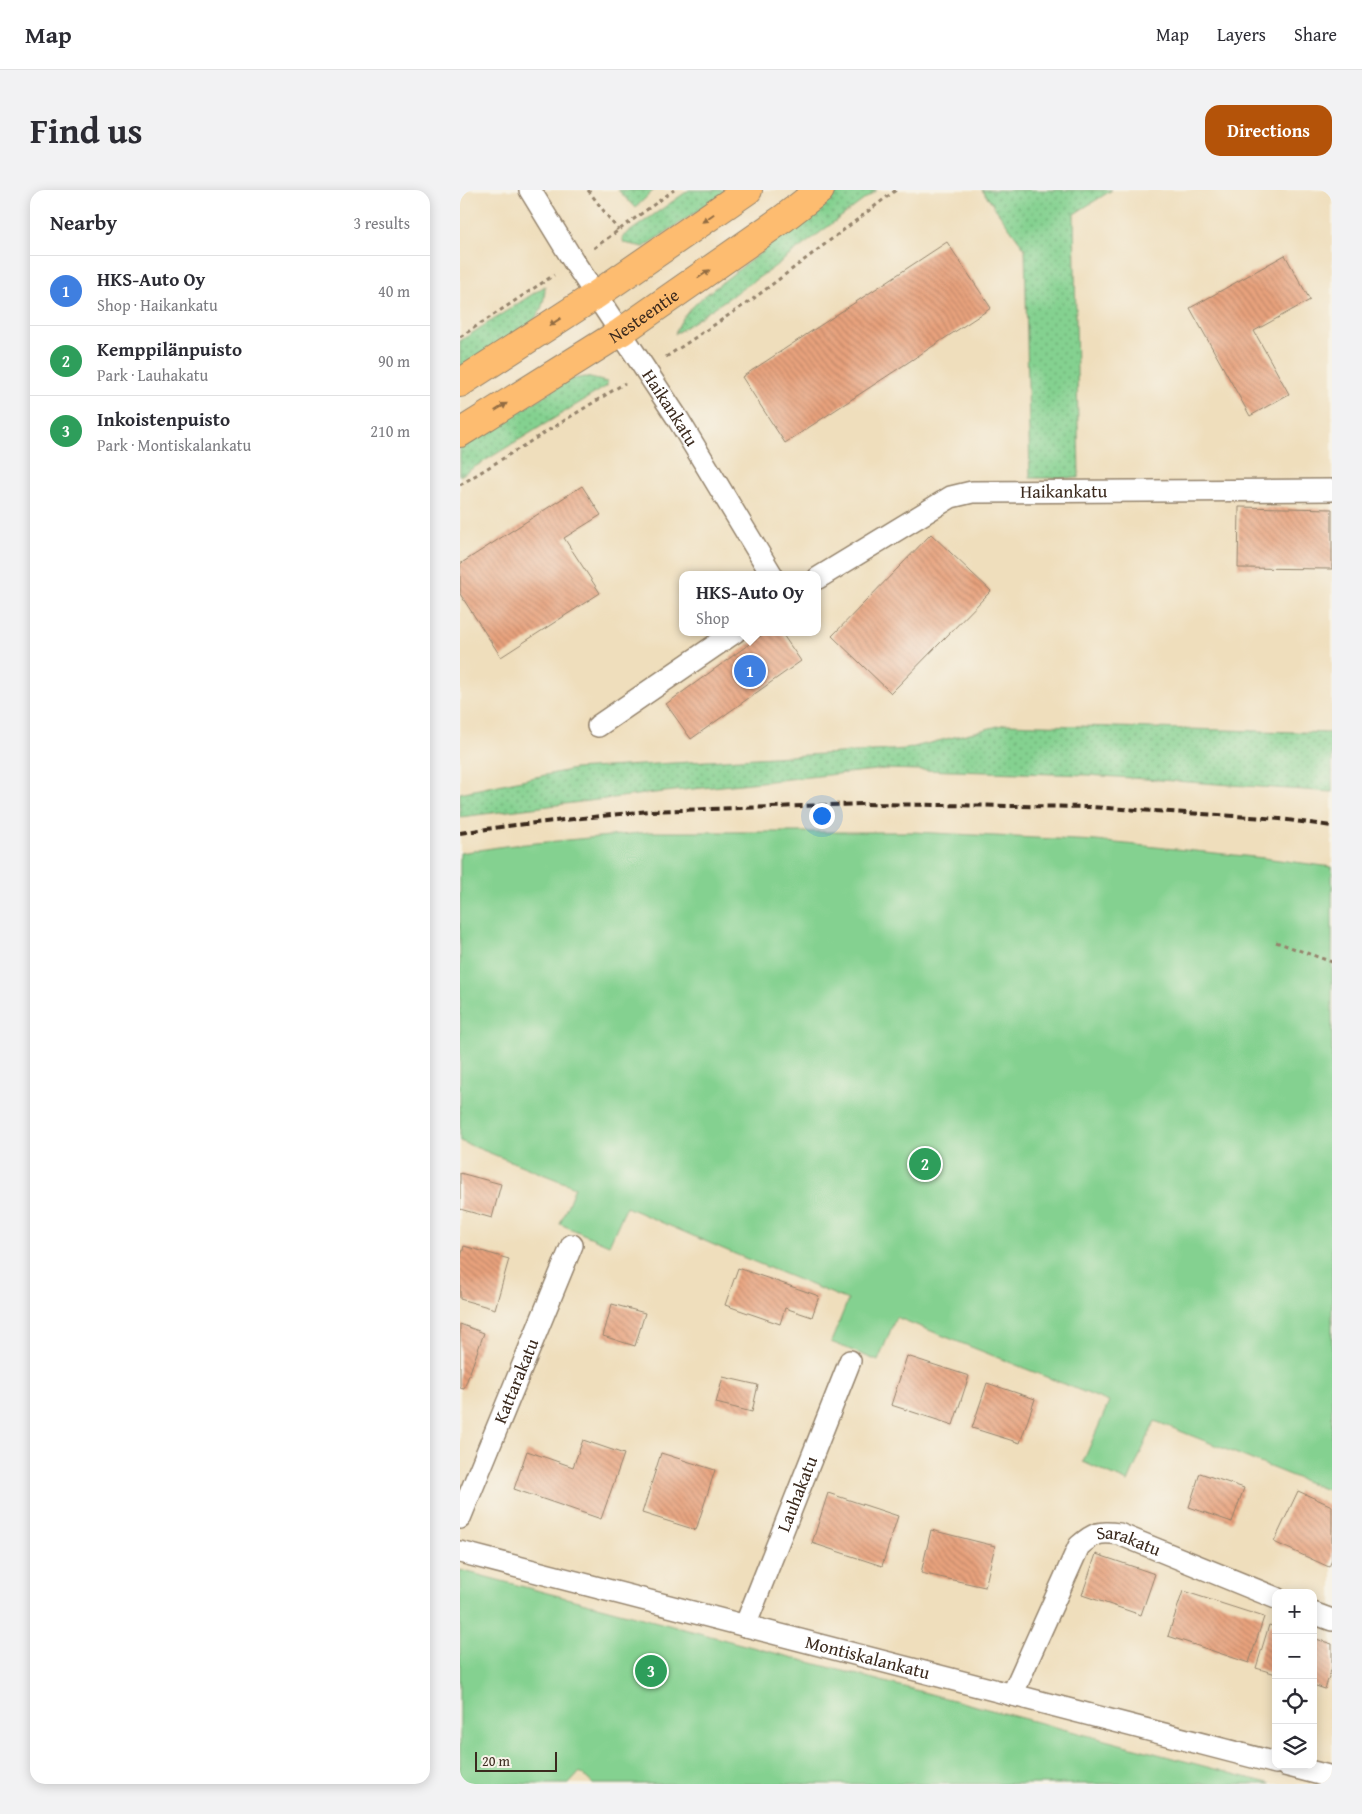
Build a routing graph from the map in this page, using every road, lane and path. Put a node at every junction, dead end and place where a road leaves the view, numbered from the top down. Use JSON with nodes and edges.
{"nodes":[{"id":1,"x":530,"y":190,"type":"edge"},
{"id":2,"x":588,"y":190,"type":"edge"},
{"id":3,"x":748,"y":190,"type":"edge"},
{"id":4,"x":820,"y":190,"type":"edge"},
{"id":5,"x":896,"y":190,"type":"edge"},
{"id":6,"x":618,"y":230,"type":"dead end"},
{"id":7,"x":596,"y":295,"type":"junction"},
{"id":8,"x":621,"y":332,"type":"junction"},
{"id":9,"x":646,"y":370,"type":"junction"},
{"id":10,"x":460,"y":383,"type":"edge"},
{"id":11,"x":460,"y":433,"type":"edge"},
{"id":12,"x":460,"y":485,"type":"edge"},
{"id":13,"x":1332,"y":490,"type":"edge"},
{"id":14,"x":770,"y":571,"type":"edge"},
{"id":15,"x":821,"y":576,"type":"edge"},
{"id":16,"x":729,"y":636,"type":"edge"},
{"id":17,"x":598,"y":726,"type":"dead end"},
{"id":18,"x":1276,"y":942,"type":"dead end"},
{"id":19,"x":1332,"y":962,"type":"edge"},
{"id":20,"x":572,"y":1245,"type":"dead end"},
{"id":21,"x":850,"y":1361,"type":"dead end"},
{"id":22,"x":460,"y":1518,"type":"edge"},
{"id":23,"x":460,"y":1552,"type":"edge"},
{"id":24,"x":1272,"y":1596,"type":"edge"},
{"id":25,"x":1317,"y":1614,"type":"edge"},
{"id":26,"x":1332,"y":1620,"type":"edge"},
{"id":27,"x":745,"y":1626,"type":"junction"},
{"id":28,"x":1012,"y":1695,"type":"junction"},
{"id":29,"x":1272,"y":1762,"type":"edge"},
{"id":30,"x":1299,"y":1769,"type":"edge"},
{"id":31,"x":1332,"y":1778,"type":"edge"}],
"edges":[{"from":1,"to":7,"type":"street","name":"Haikankatu"},
{"from":2,"to":6,"type":"path"},
{"from":3,"to":7,"type":"main road","one_way":true},
{"from":8,"to":4,"type":"main road","name":"Nesteentie","one_way":true},
{"from":5,"to":9,"type":"path"},
{"from":7,"to":8,"type":"street","name":"Haikankatu"},
{"from":7,"to":10,"type":"main road","one_way":true},
{"from":8,"to":9,"type":"street","name":"Haikankatu"},
{"from":11,"to":8,"type":"main road","name":"Nesteentie","one_way":true},
{"from":9,"to":12,"type":"path"},
{"from":9,"to":14,"type":"street","name":"Haikankatu"},
{"from":13,"to":15,"type":"street","name":"Haikankatu"},
{"from":16,"to":17,"type":"street"},
{"from":18,"to":19,"type":"path"},
{"from":20,"to":22,"type":"street","name":"Kattarakatu"},
{"from":21,"to":27,"type":"street","name":"Lauhakatu"},
{"from":23,"to":27,"type":"street","name":"Montiskalankatu"},
{"from":24,"to":28,"type":"street","name":"Sarakatu"},
{"from":25,"to":26,"type":"street"},
{"from":27,"to":28,"type":"street","name":"Montiskalankatu"},
{"from":28,"to":29,"type":"street","name":"Montiskalankatu"},
{"from":30,"to":31,"type":"street"}]}
